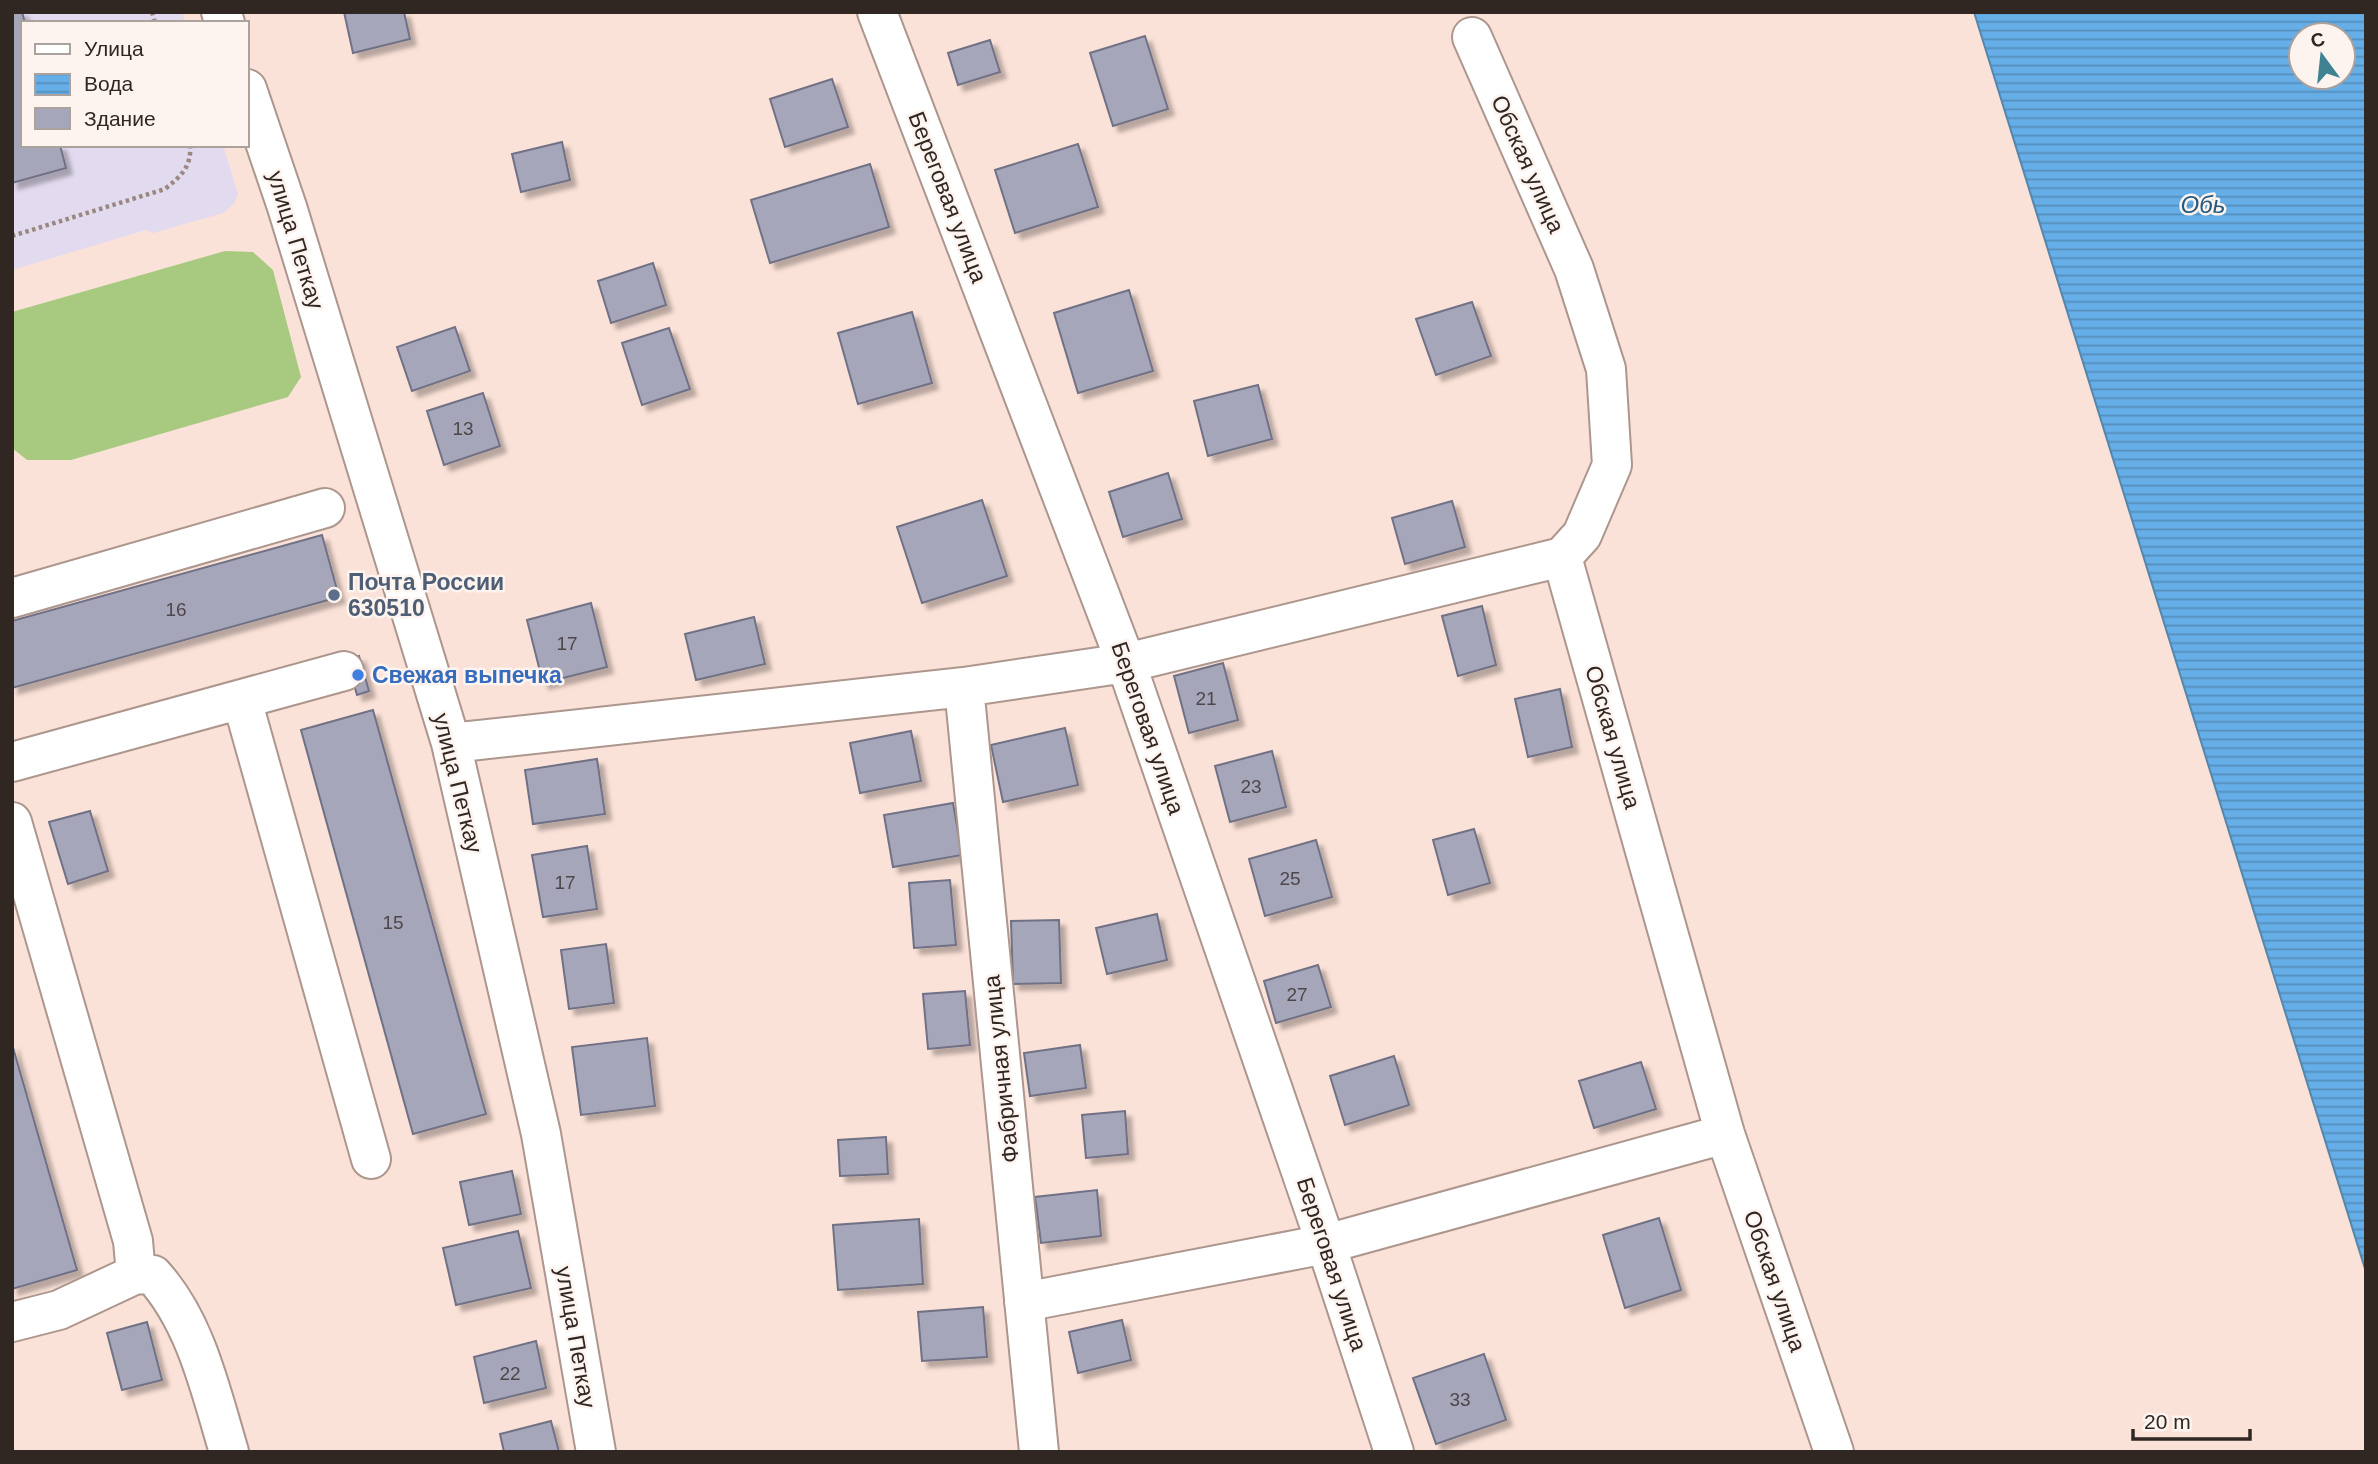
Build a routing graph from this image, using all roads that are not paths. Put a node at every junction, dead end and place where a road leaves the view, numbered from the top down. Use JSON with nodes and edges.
{"nodes":[{"id":1,"x":877,"y":12,"type":"edge"},
{"id":2,"x":1472,"y":37,"type":"dead end"},
{"id":3,"x":248,"y":92,"type":"edge"},
{"id":4,"x":326,"y":508,"type":"dead end"},
{"id":5,"x":1562,"y":557,"type":"junction"},
{"id":6,"x":12,"y":598,"type":"edge"},
{"id":7,"x":1126,"y":663,"type":"junction"},
{"id":8,"x":344,"y":671,"type":"dead end"},
{"id":9,"x":964,"y":687,"type":"junction"},
{"id":10,"x":242,"y":700,"type":"junction"},
{"id":11,"x":451,"y":743,"type":"junction"},
{"id":12,"x":12,"y":762,"type":"edge"},
{"id":13,"x":12,"y":822,"type":"edge"},
{"id":14,"x":1725,"y":1133,"type":"junction"},
{"id":15,"x":371,"y":1159,"type":"dead end"},
{"id":16,"x":1326,"y":1244,"type":"junction"},
{"id":17,"x":136,"y":1274,"type":"junction"},
{"id":18,"x":1024,"y":1302,"type":"junction"},
{"id":19,"x":12,"y":1322,"type":"edge"},
{"id":20,"x":229,"y":1452,"type":"edge"},
{"id":21,"x":596,"y":1452,"type":"edge"},
{"id":22,"x":1040,"y":1452,"type":"edge"},
{"id":23,"x":1394,"y":1452,"type":"edge"},
{"id":24,"x":1834,"y":1452,"type":"edge"}],
"edges":[{"from":1,"to":7,"type":"street","name":"Береговая улица"},
{"from":2,"to":5,"type":"street","name":"Обская улица"},
{"from":3,"to":11,"type":"street","name":"улица Петкау"},
{"from":4,"to":6,"type":"street"},
{"from":5,"to":7,"type":"street"},
{"from":5,"to":14,"type":"street","name":"Обская улица"},
{"from":7,"to":9,"type":"street"},
{"from":7,"to":16,"type":"street","name":"Береговая улица"},
{"from":8,"to":10,"type":"street"},
{"from":9,"to":11,"type":"street"},
{"from":9,"to":18,"type":"street","name":"Фабричная улица"},
{"from":10,"to":12,"type":"street"},
{"from":10,"to":15,"type":"street"},
{"from":11,"to":21,"type":"street","name":"улица Петкау"},
{"from":13,"to":17,"type":"street"},
{"from":14,"to":16,"type":"street"},
{"from":14,"to":24,"type":"street","name":"Обская улица"},
{"from":16,"to":18,"type":"street"},
{"from":16,"to":23,"type":"street","name":"Береговая улица"},
{"from":17,"to":19,"type":"street"},
{"from":17,"to":20,"type":"street"},
{"from":18,"to":22,"type":"street","name":"Фабричная улица"}]}
